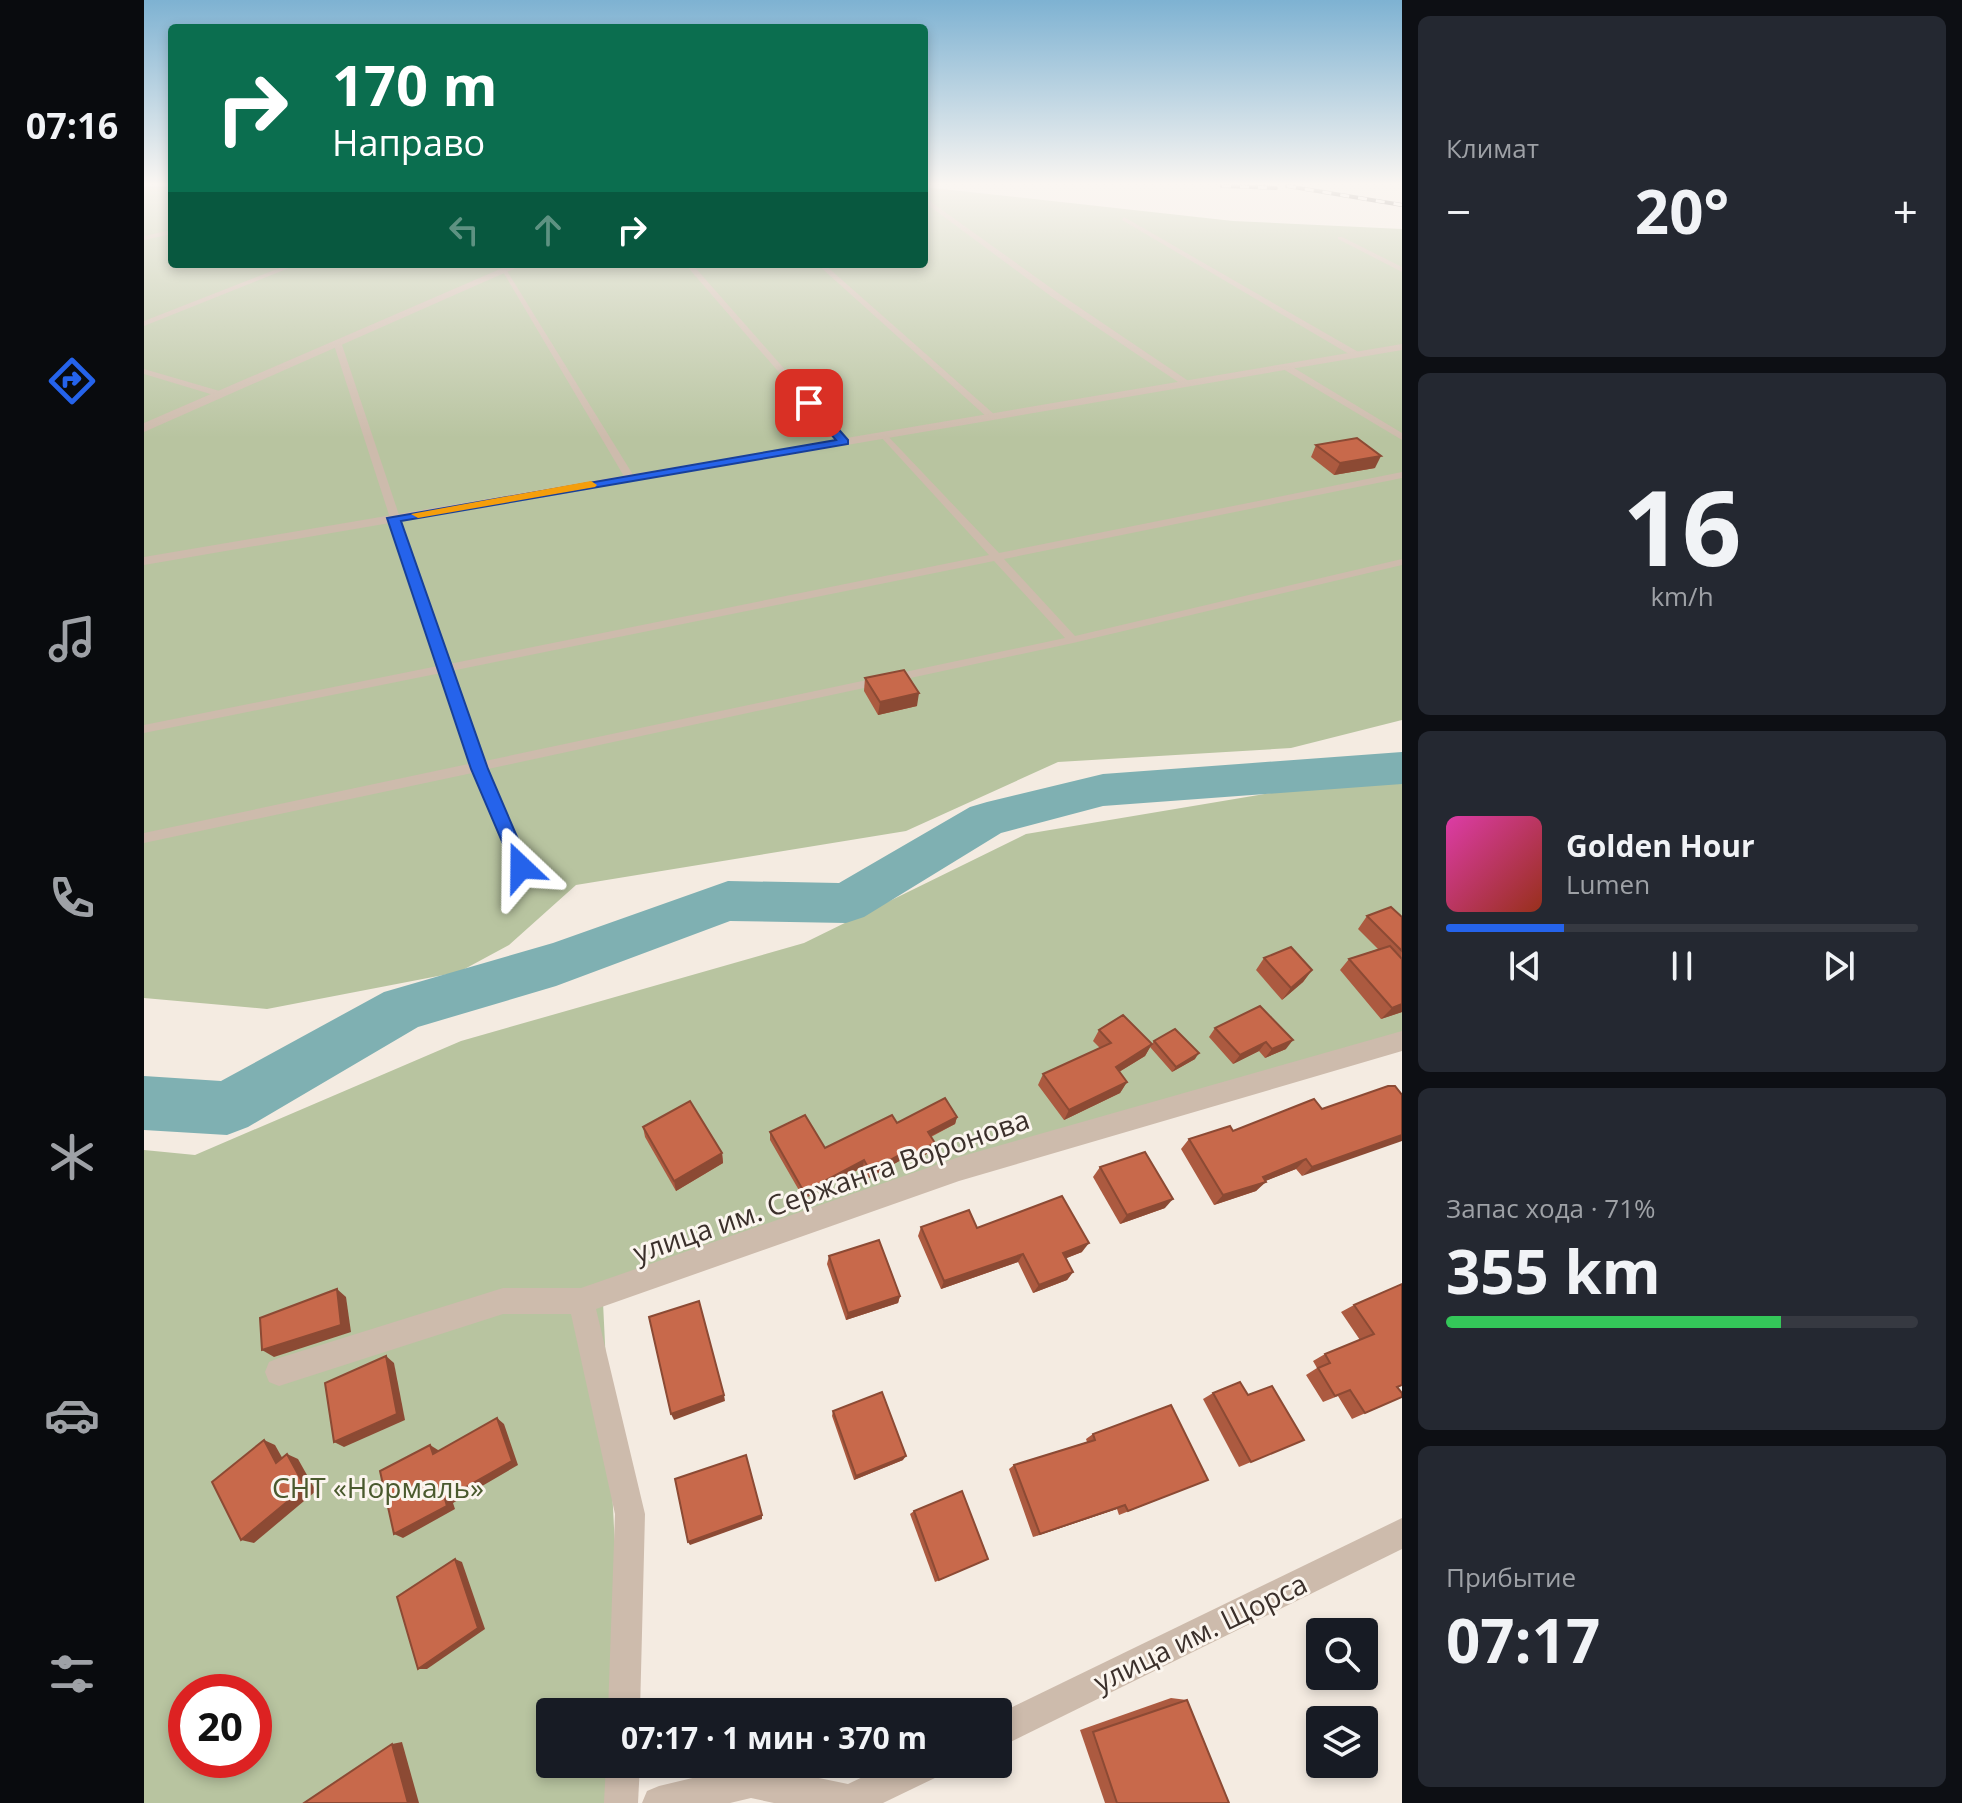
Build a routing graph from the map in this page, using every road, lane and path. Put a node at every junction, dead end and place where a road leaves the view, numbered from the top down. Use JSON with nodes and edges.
{"nodes":[{"id":1,"x":280,"y":270,"type":"edge"},
{"id":2,"x":693,"y":270,"type":"edge"},
{"id":3,"x":827,"y":270,"type":"edge"},
{"id":4,"x":1021,"y":270,"type":"edge"},
{"id":5,"x":1212,"y":270,"type":"edge"},
{"id":6,"x":504,"y":271,"type":"joint"},
{"id":7,"x":144,"y":324,"type":"edge"},
{"id":8,"x":337,"y":342,"type":"junction"},
{"id":9,"x":1402,"y":347,"type":"edge"},
{"id":10,"x":1357,"y":355,"type":"junction"},
{"id":11,"x":1286,"y":367,"type":"junction"},
{"id":12,"x":144,"y":371,"type":"edge"},
{"id":13,"x":1187,"y":384,"type":"junction"},
{"id":14,"x":220,"y":394,"type":"junction"},
{"id":15,"x":992,"y":417,"type":"junction"},
{"id":16,"x":144,"y":428,"type":"edge"},
{"id":17,"x":884,"y":435,"type":"junction"},
{"id":18,"x":1402,"y":437,"type":"edge"},
{"id":19,"x":844,"y":442,"type":"junction"},
{"id":20,"x":1402,"y":475,"type":"edge"},
{"id":21,"x":630,"y":478,"type":"junction"},
{"id":22,"x":394,"y":518,"type":"junction"},
{"id":23,"x":993,"y":557,"type":"junction"},
{"id":24,"x":144,"y":561,"type":"edge"},
{"id":25,"x":1402,"y":562,"type":"edge"},
{"id":26,"x":1073,"y":640,"type":"junction"},
{"id":27,"x":445,"y":669,"type":"junction"},
{"id":28,"x":144,"y":729,"type":"edge"},
{"id":29,"x":480,"y":769,"type":"junction"},
{"id":30,"x":144,"y":838,"type":"edge"},
{"id":31,"x":521,"y":867,"type":"dead end"},
{"id":32,"x":1402,"y":1041,"type":"edge"},
{"id":33,"x":581,"y":1301,"type":"junction"},
{"id":34,"x":279,"y":1372,"type":"dead end"},
{"id":35,"x":1402,"y":1533,"type":"edge"},
{"id":36,"x":624,"y":1698,"type":"edge"},
{"id":37,"x":1012,"y":1724,"type":"edge"},
{"id":38,"x":622,"y":1778,"type":"edge"},
{"id":39,"x":900,"y":1778,"type":"edge"},
{"id":40,"x":853,"y":1802,"type":"edge"},
{"id":41,"x":621,"y":1803,"type":"edge"},
{"id":42,"x":659,"y":1803,"type":"edge"}],
"edges":[{"from":1,"to":7,"type":"lane"},
{"from":2,"to":19,"type":"lane"},
{"from":3,"to":15,"type":"lane"},
{"from":4,"to":13,"type":"lane"},
{"from":5,"to":10,"type":"lane"},
{"from":6,"to":8,"type":"street"},
{"from":6,"to":21,"type":"lane"},
{"from":8,"to":14,"type":"street"},
{"from":8,"to":22,"type":"lane"},
{"from":9,"to":10,"type":"street"},
{"from":10,"to":11,"type":"street"},
{"from":11,"to":13,"type":"street"},
{"from":11,"to":18,"type":"lane"},
{"from":12,"to":14,"type":"lane"},
{"from":13,"to":15,"type":"street"},
{"from":14,"to":16,"type":"street"},
{"from":15,"to":17,"type":"street"},
{"from":17,"to":19,"type":"street"},
{"from":17,"to":23,"type":"lane"},
{"from":19,"to":21,"type":"street"},
{"from":20,"to":23,"type":"lane"},
{"from":21,"to":22,"type":"street"},
{"from":22,"to":24,"type":"street"},
{"from":22,"to":27,"type":"lane"},
{"from":23,"to":26,"type":"lane"},
{"from":23,"to":27,"type":"lane"},
{"from":25,"to":26,"type":"lane"},
{"from":26,"to":29,"type":"lane"},
{"from":27,"to":28,"type":"lane"},
{"from":27,"to":29,"type":"lane"},
{"from":29,"to":30,"type":"lane"},
{"from":29,"to":31,"type":"lane"},
{"from":32,"to":33,"type":"street","name":"улица им. Сержанта Воронова"},
{"from":33,"to":34,"type":"street","name":"улица им. Сержанта Воронова"},
{"from":33,"to":36,"type":"street"},
{"from":35,"to":37,"type":"street","name":"улица им. Щорса"},
{"from":38,"to":41,"type":"street"},
{"from":39,"to":40,"type":"street"},
{"from":40,"to":42,"type":"street"}]}
